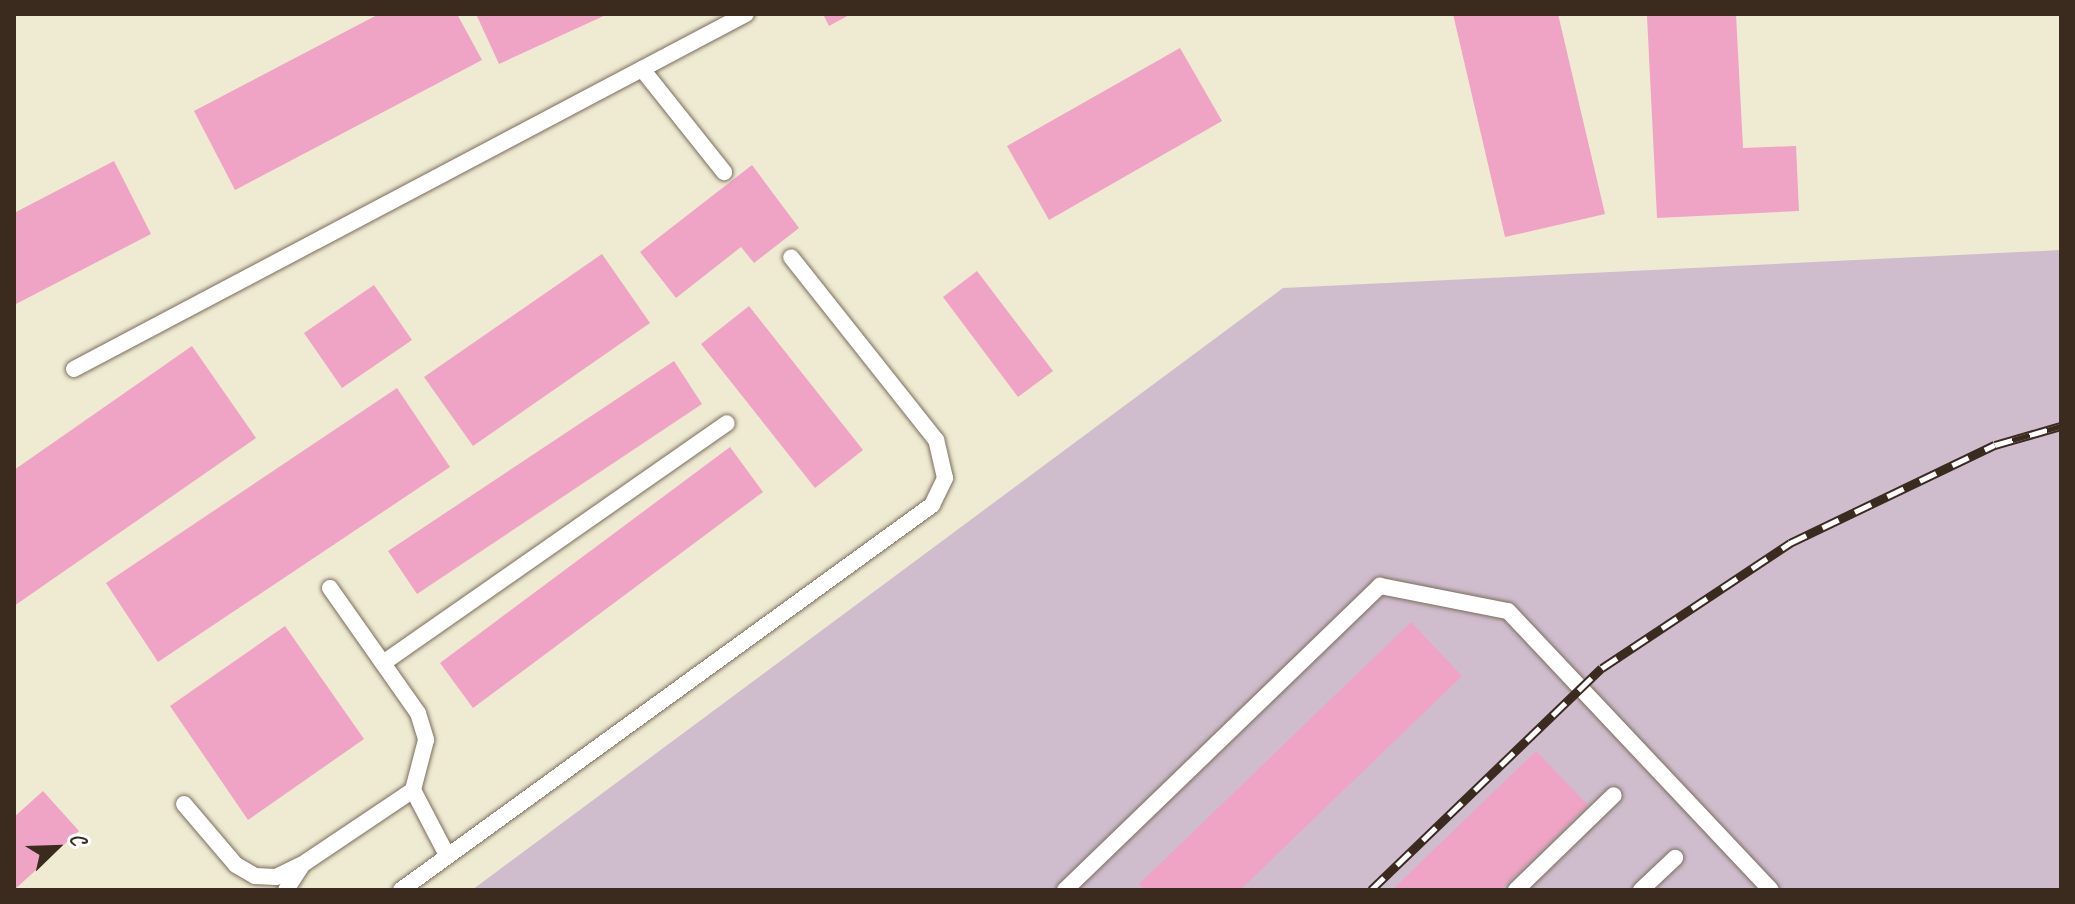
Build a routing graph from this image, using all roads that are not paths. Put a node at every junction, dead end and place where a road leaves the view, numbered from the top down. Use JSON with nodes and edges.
{"nodes":[{"id":1,"x":746,"y":14,"type":"edge"},
{"id":2,"x":642,"y":69,"type":"junction"},
{"id":3,"x":724,"y":172,"type":"dead end"},
{"id":4,"x":791,"y":257,"type":"dead end"},
{"id":5,"x":74,"y":369,"type":"dead end"},
{"id":6,"x":727,"y":423,"type":"dead end"},
{"id":7,"x":330,"y":588,"type":"dead end"},
{"id":8,"x":383,"y":663,"type":"junction"},
{"id":9,"x":413,"y":790,"type":"junction"},
{"id":10,"x":1614,"y":795,"type":"dead end"},
{"id":11,"x":184,"y":804,"type":"dead end"},
{"id":12,"x":447,"y":855,"type":"junction"},
{"id":13,"x":1675,"y":858,"type":"dead end"},
{"id":14,"x":303,"y":864,"type":"junction"},
{"id":15,"x":286,"y":890,"type":"edge"},
{"id":16,"x":401,"y":890,"type":"edge"},
{"id":17,"x":1065,"y":890,"type":"edge"},
{"id":18,"x":1516,"y":890,"type":"edge"},
{"id":19,"x":1641,"y":890,"type":"edge"},
{"id":20,"x":1771,"y":890,"type":"edge"}],
"edges":[{"from":1,"to":2,"type":"lane"},
{"from":2,"to":3,"type":"lane"},
{"from":2,"to":5,"type":"lane"},
{"from":4,"to":12,"type":"lane"},
{"from":6,"to":8,"type":"lane"},
{"from":7,"to":8,"type":"lane"},
{"from":8,"to":9,"type":"lane"},
{"from":9,"to":12,"type":"lane"},
{"from":9,"to":14,"type":"lane"},
{"from":10,"to":18,"type":"lane"},
{"from":11,"to":14,"type":"lane"},
{"from":12,"to":16,"type":"lane"},
{"from":13,"to":19,"type":"lane"},
{"from":14,"to":15,"type":"lane"},
{"from":17,"to":20,"type":"lane"}]}
